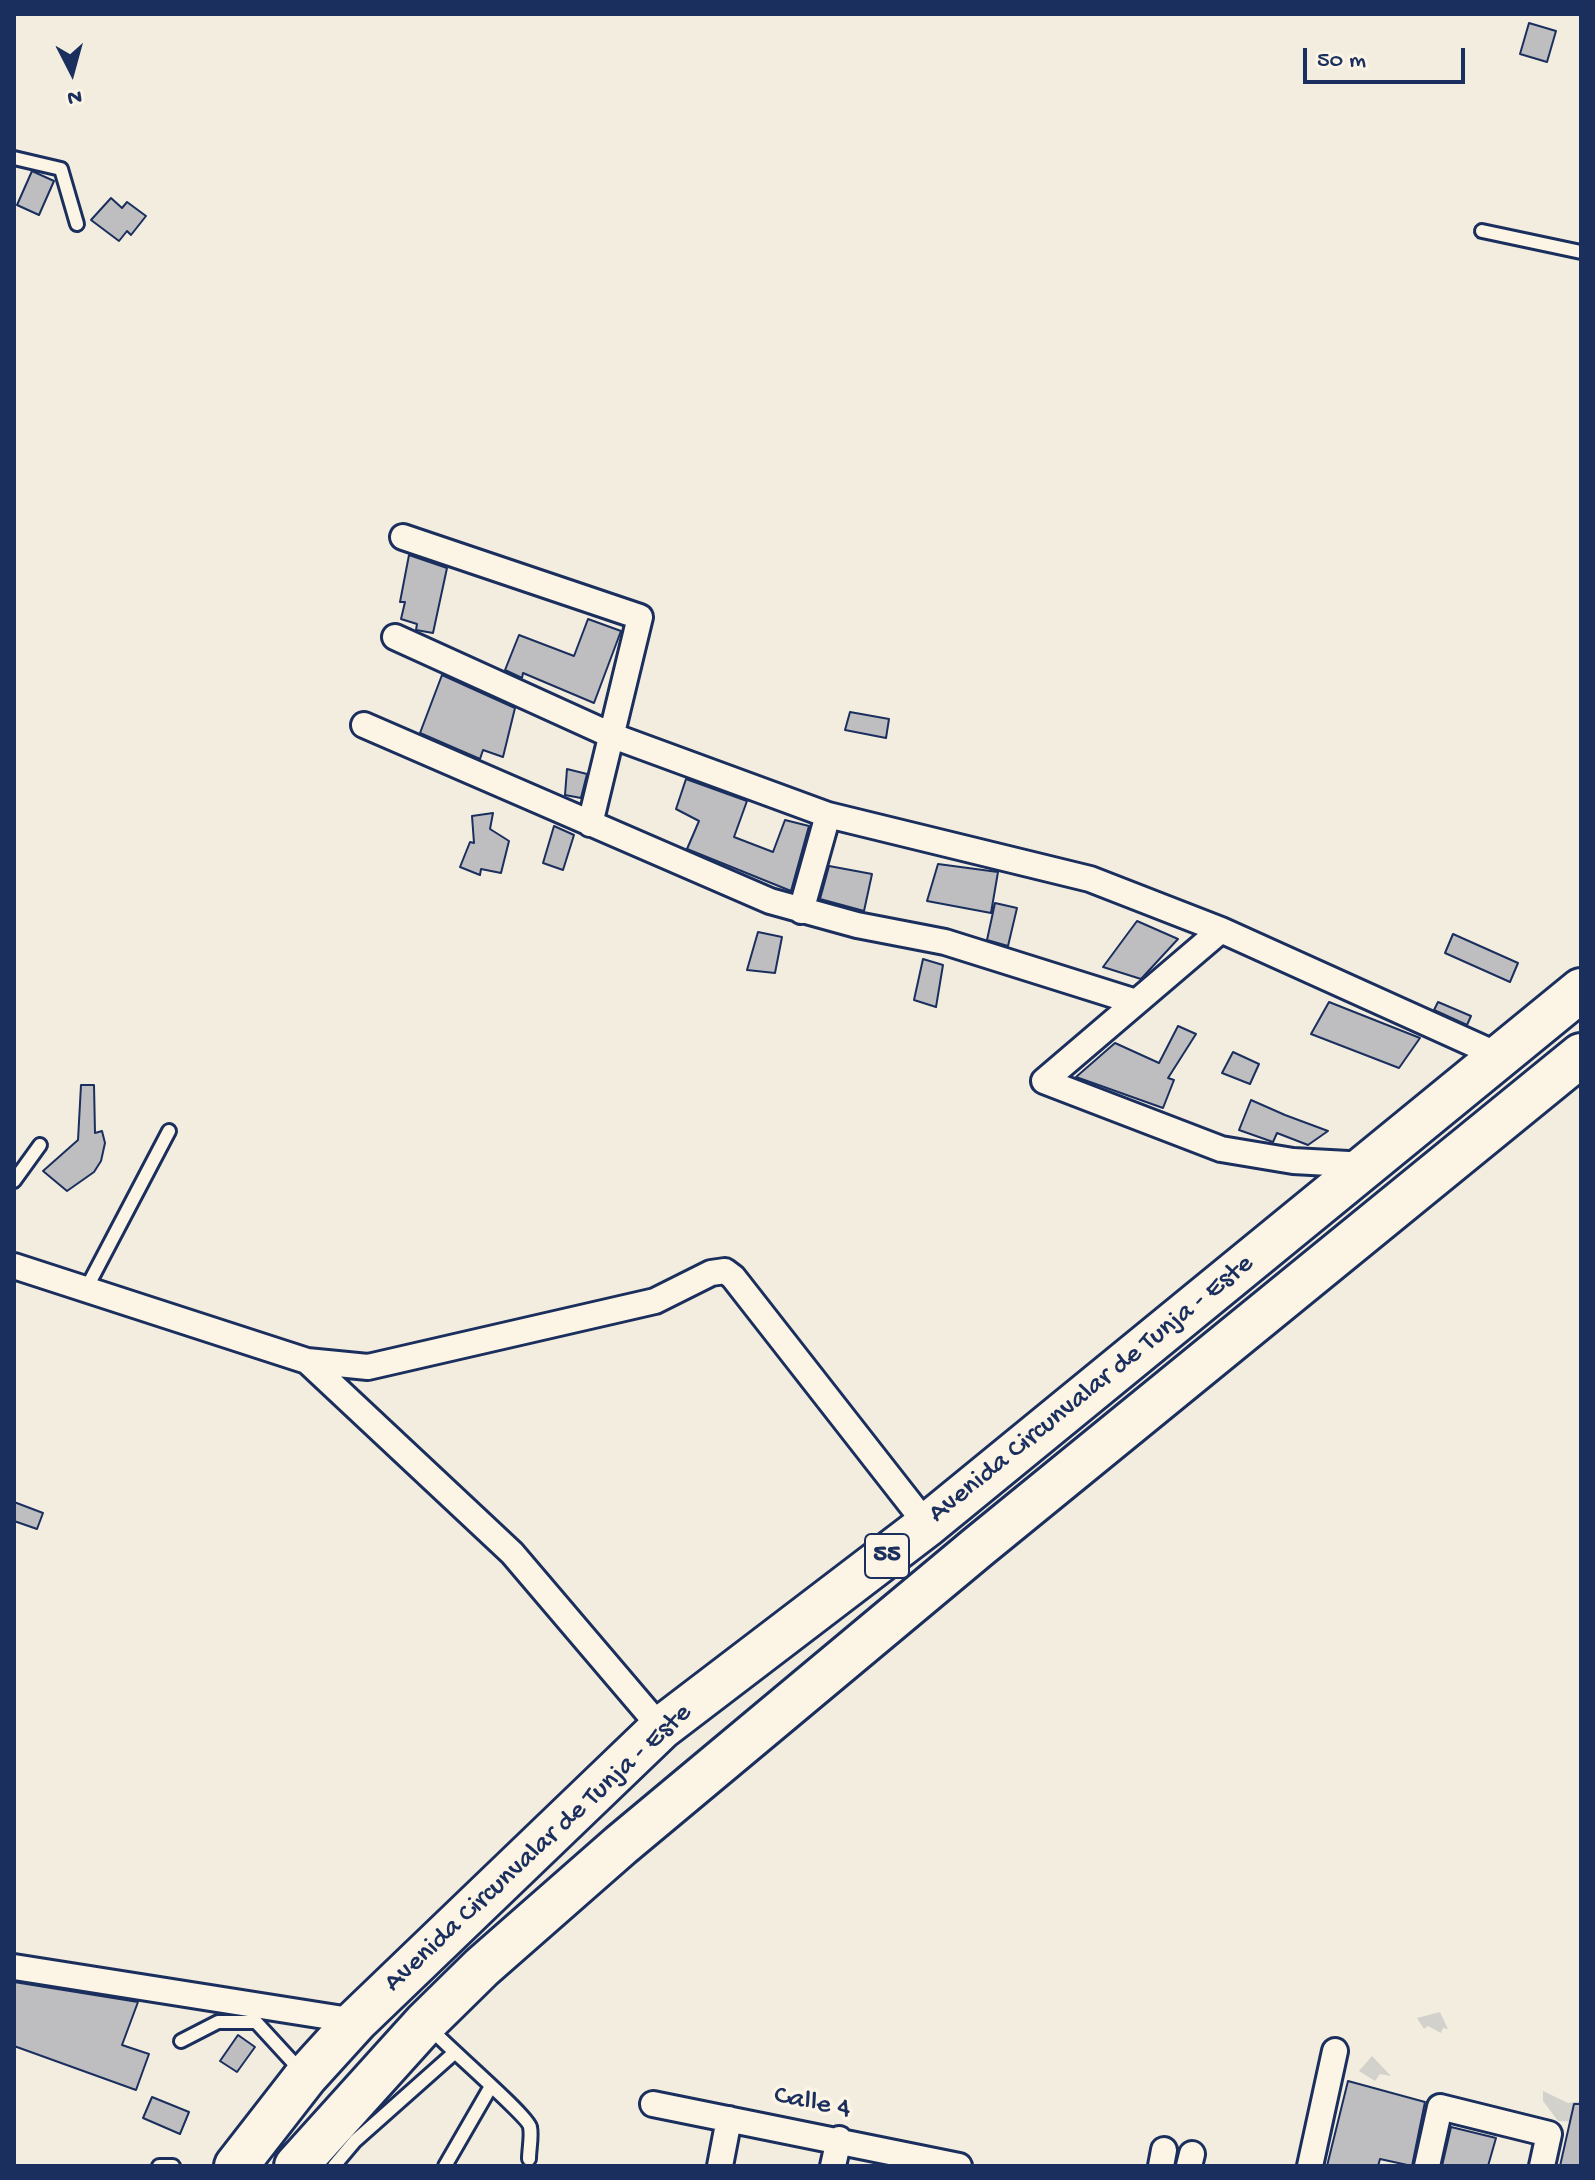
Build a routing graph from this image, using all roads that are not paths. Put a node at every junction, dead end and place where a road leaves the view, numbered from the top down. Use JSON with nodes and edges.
{"nodes":[{"id":1,"x":14,"y":158,"type":"edge"},
{"id":2,"x":77,"y":224,"type":"dead end"},
{"id":3,"x":1482,"y":231,"type":"dead end"},
{"id":4,"x":1581,"y":252,"type":"edge"},
{"id":5,"x":403,"y":537,"type":"dead end"},
{"id":6,"x":395,"y":637,"type":"dead end"},
{"id":7,"x":364,"y":725,"type":"dead end"},
{"id":8,"x":613,"y":736,"type":"junction"},
{"id":9,"x":828,"y":815,"type":"junction"},
{"id":10,"x":590,"y":824,"type":"junction"},
{"id":11,"x":801,"y":911,"type":"junction"},
{"id":12,"x":1221,"y":930,"type":"junction"},
{"id":13,"x":1581,"y":990,"type":"edge"},
{"id":14,"x":1136,"y":1002,"type":"junction"},
{"id":15,"x":1581,"y":1055,"type":"edge"},
{"id":16,"x":1500,"y":1056,"type":"junction"},
{"id":17,"x":169,"y":1131,"type":"dead end"},
{"id":18,"x":40,"y":1145,"type":"dead end"},
{"id":19,"x":1367,"y":1165,"type":"junction"},
{"id":20,"x":14,"y":1181,"type":"edge"},
{"id":21,"x":14,"y":1266,"type":"edge"},
{"id":22,"x":85,"y":1291,"type":"junction"},
{"id":23,"x":307,"y":1361,"type":"junction"},
{"id":24,"x":927,"y":1525,"type":"junction"},
{"id":25,"x":661,"y":1728,"type":"junction"},
{"id":26,"x":14,"y":1967,"type":"edge"},
{"id":27,"x":356,"y":2021,"type":"junction"},
{"id":28,"x":425,"y":2023,"type":"junction"},
{"id":29,"x":181,"y":2041,"type":"dead end"},
{"id":30,"x":1335,"y":2051,"type":"dead end"},
{"id":31,"x":453,"y":2054,"type":"junction"},
{"id":32,"x":306,"y":2076,"type":"junction"},
{"id":33,"x":490,"y":2088,"type":"junction"},
{"id":34,"x":653,"y":2104,"type":"dead end"},
{"id":35,"x":729,"y":2119,"type":"junction"},
{"id":36,"x":839,"y":2139,"type":"junction"},
{"id":37,"x":529,"y":2159,"type":"dead end"},
{"id":38,"x":951,"y":2165,"type":"edge"},
{"id":39,"x":159,"y":2166,"type":"edge"},
{"id":40,"x":173,"y":2166,"type":"edge"},
{"id":41,"x":236,"y":2166,"type":"edge"},
{"id":42,"x":296,"y":2166,"type":"edge"},
{"id":43,"x":334,"y":2166,"type":"edge"},
{"id":44,"x":445,"y":2166,"type":"edge"},
{"id":45,"x":720,"y":2166,"type":"edge"},
{"id":46,"x":833,"y":2166,"type":"edge"},
{"id":47,"x":1310,"y":2166,"type":"edge"},
{"id":48,"x":1427,"y":2166,"type":"edge"},
{"id":49,"x":1542,"y":2166,"type":"edge"}],
"edges":[{"from":1,"to":2,"type":"lane"},
{"from":3,"to":4,"type":"lane"},
{"from":5,"to":8,"type":"street"},
{"from":6,"to":8,"type":"street"},
{"from":7,"to":10,"type":"street"},
{"from":8,"to":9,"type":"street"},
{"from":8,"to":10,"type":"street"},
{"from":9,"to":11,"type":"street"},
{"from":9,"to":12,"type":"street"},
{"from":10,"to":11,"type":"street"},
{"from":11,"to":14,"type":"street"},
{"from":12,"to":14,"type":"street"},
{"from":12,"to":16,"type":"street"},
{"from":13,"to":16,"type":"highway","name":"Avenida Circunvalar de Tunja - Este","number":"55"},
{"from":14,"to":19,"type":"street"},
{"from":15,"to":28,"type":"highway","name":"Avenida Circunvalar de Tunja - Este","number":"55"},
{"from":16,"to":19,"type":"highway","name":"Avenida Circunvalar de Tunja - Este","number":"55"},
{"from":17,"to":22,"type":"lane"},
{"from":18,"to":20,"type":"lane"},
{"from":19,"to":24,"type":"highway","name":"Avenida Circunvalar de Tunja - Este","number":"55"},
{"from":21,"to":22,"type":"street"},
{"from":22,"to":23,"type":"street"},
{"from":23,"to":24,"type":"street"},
{"from":23,"to":25,"type":"street"},
{"from":24,"to":25,"type":"highway","name":"Avenida Circunvalar de Tunja - Este","number":"55"},
{"from":25,"to":27,"type":"highway","name":"Avenida Circunvalar de Tunja - Este","number":"55"},
{"from":26,"to":27,"type":"street"},
{"from":27,"to":32,"type":"highway","name":"Avenida Circunvalar de Tunja - Este","number":"55"},
{"from":28,"to":31,"type":"lane"},
{"from":28,"to":42,"type":"highway","name":"Avenida Circunvalar de Tunja - Este","number":"55"},
{"from":29,"to":32,"type":"lane"},
{"from":30,"to":47,"type":"street"},
{"from":31,"to":33,"type":"lane"},
{"from":31,"to":43,"type":"lane"},
{"from":32,"to":41,"type":"highway","name":"Avenida Circunvalar de Tunja - Este","number":"55"},
{"from":33,"to":37,"type":"lane"},
{"from":33,"to":44,"type":"lane"},
{"from":34,"to":35,"type":"street","name":"Calle 4"},
{"from":35,"to":36,"type":"street","name":"Calle 4"},
{"from":35,"to":45,"type":"street"},
{"from":36,"to":38,"type":"street","name":"Calle 4"},
{"from":36,"to":46,"type":"street"},
{"from":39,"to":40,"type":"lane"},
{"from":48,"to":49,"type":"street"}]}
